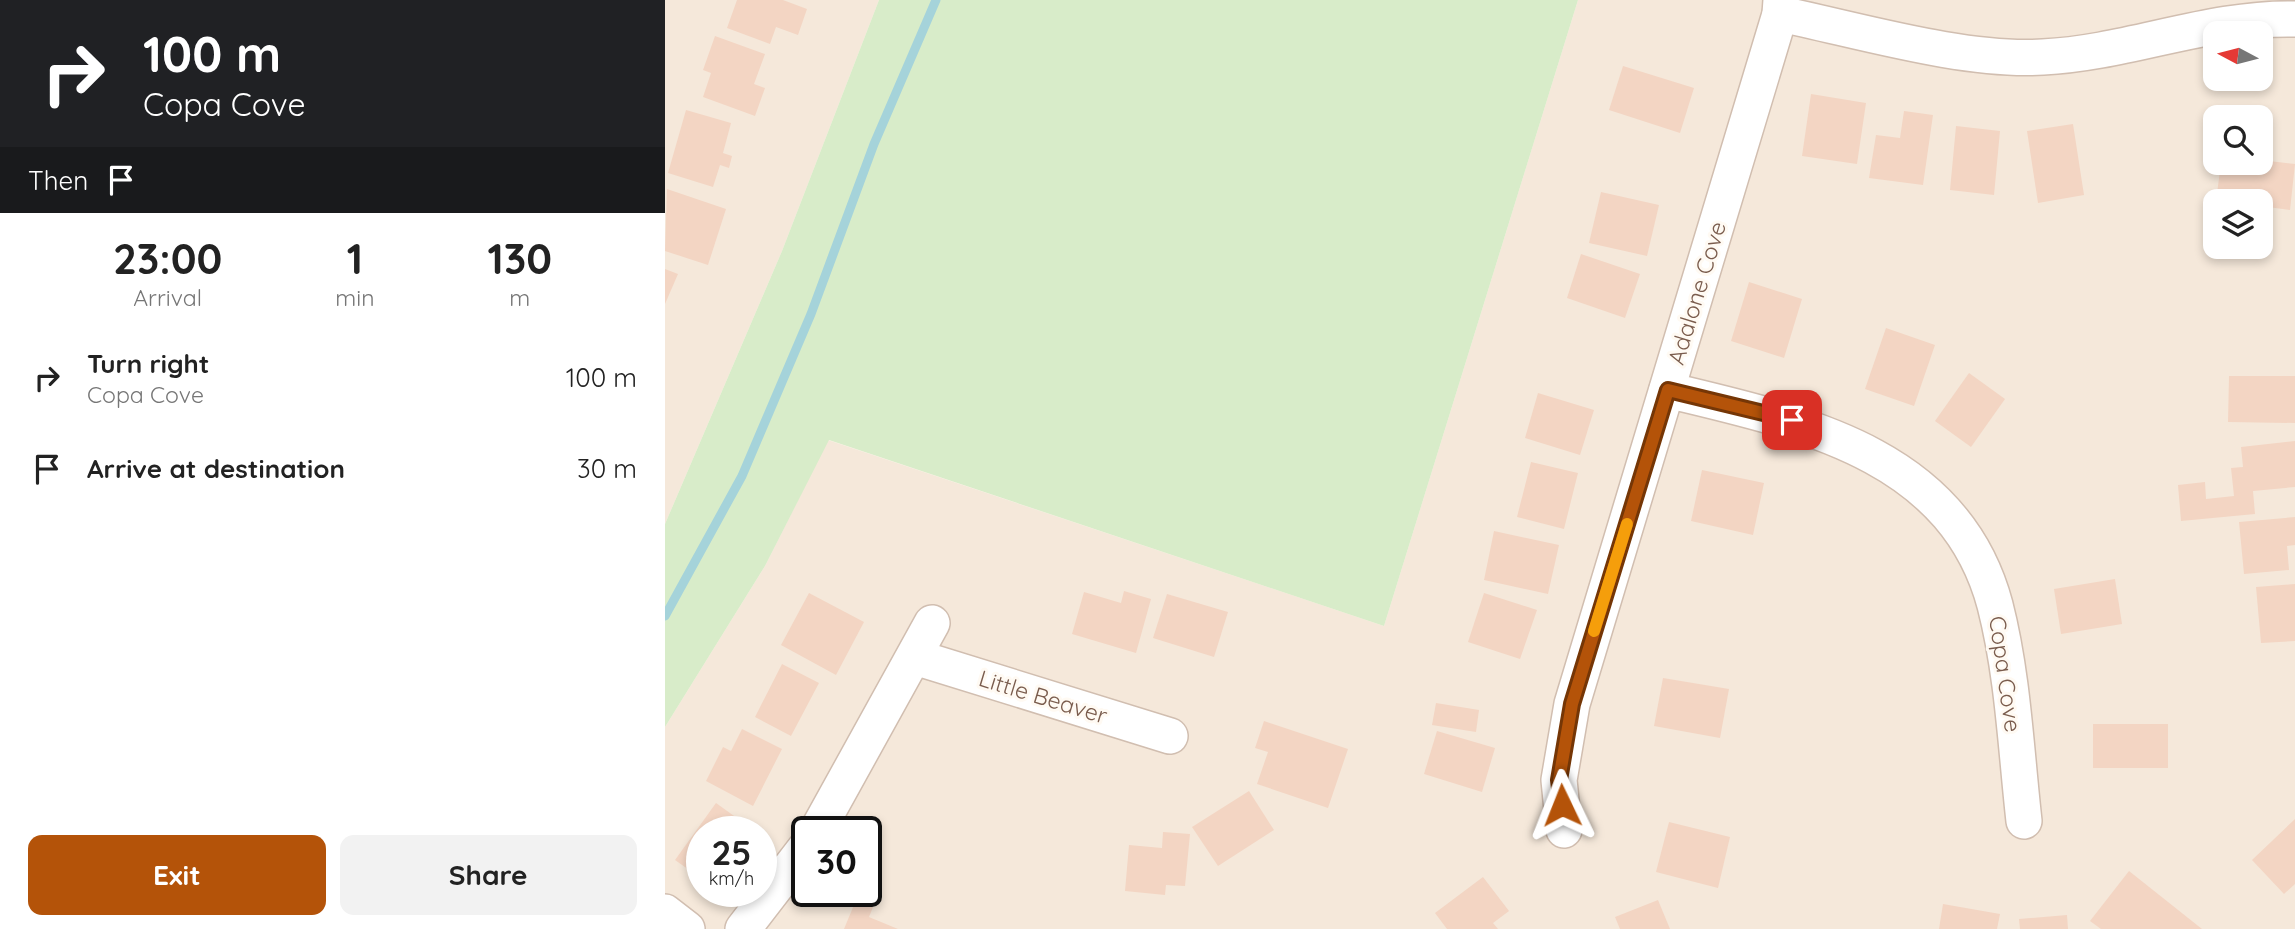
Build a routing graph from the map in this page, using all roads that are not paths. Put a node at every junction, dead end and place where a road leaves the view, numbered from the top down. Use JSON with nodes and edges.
{"nodes":[{"id":1,"x":1781,"y":7,"type":"edge"},
{"id":2,"x":2295,"y":19,"type":"edge"},
{"id":3,"x":1668,"y":390,"type":"junction"},
{"id":4,"x":932,"y":623,"type":"dead end"},
{"id":5,"x":915,"y":657,"type":"junction"},
{"id":6,"x":1170,"y":736,"type":"dead end"},
{"id":7,"x":825,"y":816,"type":"edge"},
{"id":8,"x":2024,"y":821,"type":"dead end"},
{"id":9,"x":1564,"y":830,"type":"dead end"},
{"id":10,"x":791,"y":867,"type":"edge"},
{"id":11,"x":665,"y":912,"type":"edge"},
{"id":12,"x":687,"y":929,"type":"edge"},
{"id":13,"x":743,"y":929,"type":"edge"}],
"edges":[{"from":1,"to":2,"type":"street"},
{"from":1,"to":3,"type":"street","name":"Adalone Cove"},
{"from":3,"to":8,"type":"street","name":"Copa Cove"},
{"from":3,"to":9,"type":"street","name":"Adalone Cove"},
{"from":4,"to":5,"type":"street"},
{"from":5,"to":6,"type":"street","name":"Little Beaver"},
{"from":5,"to":7,"type":"street"},
{"from":10,"to":13,"type":"street"},
{"from":11,"to":12,"type":"street"}]}
